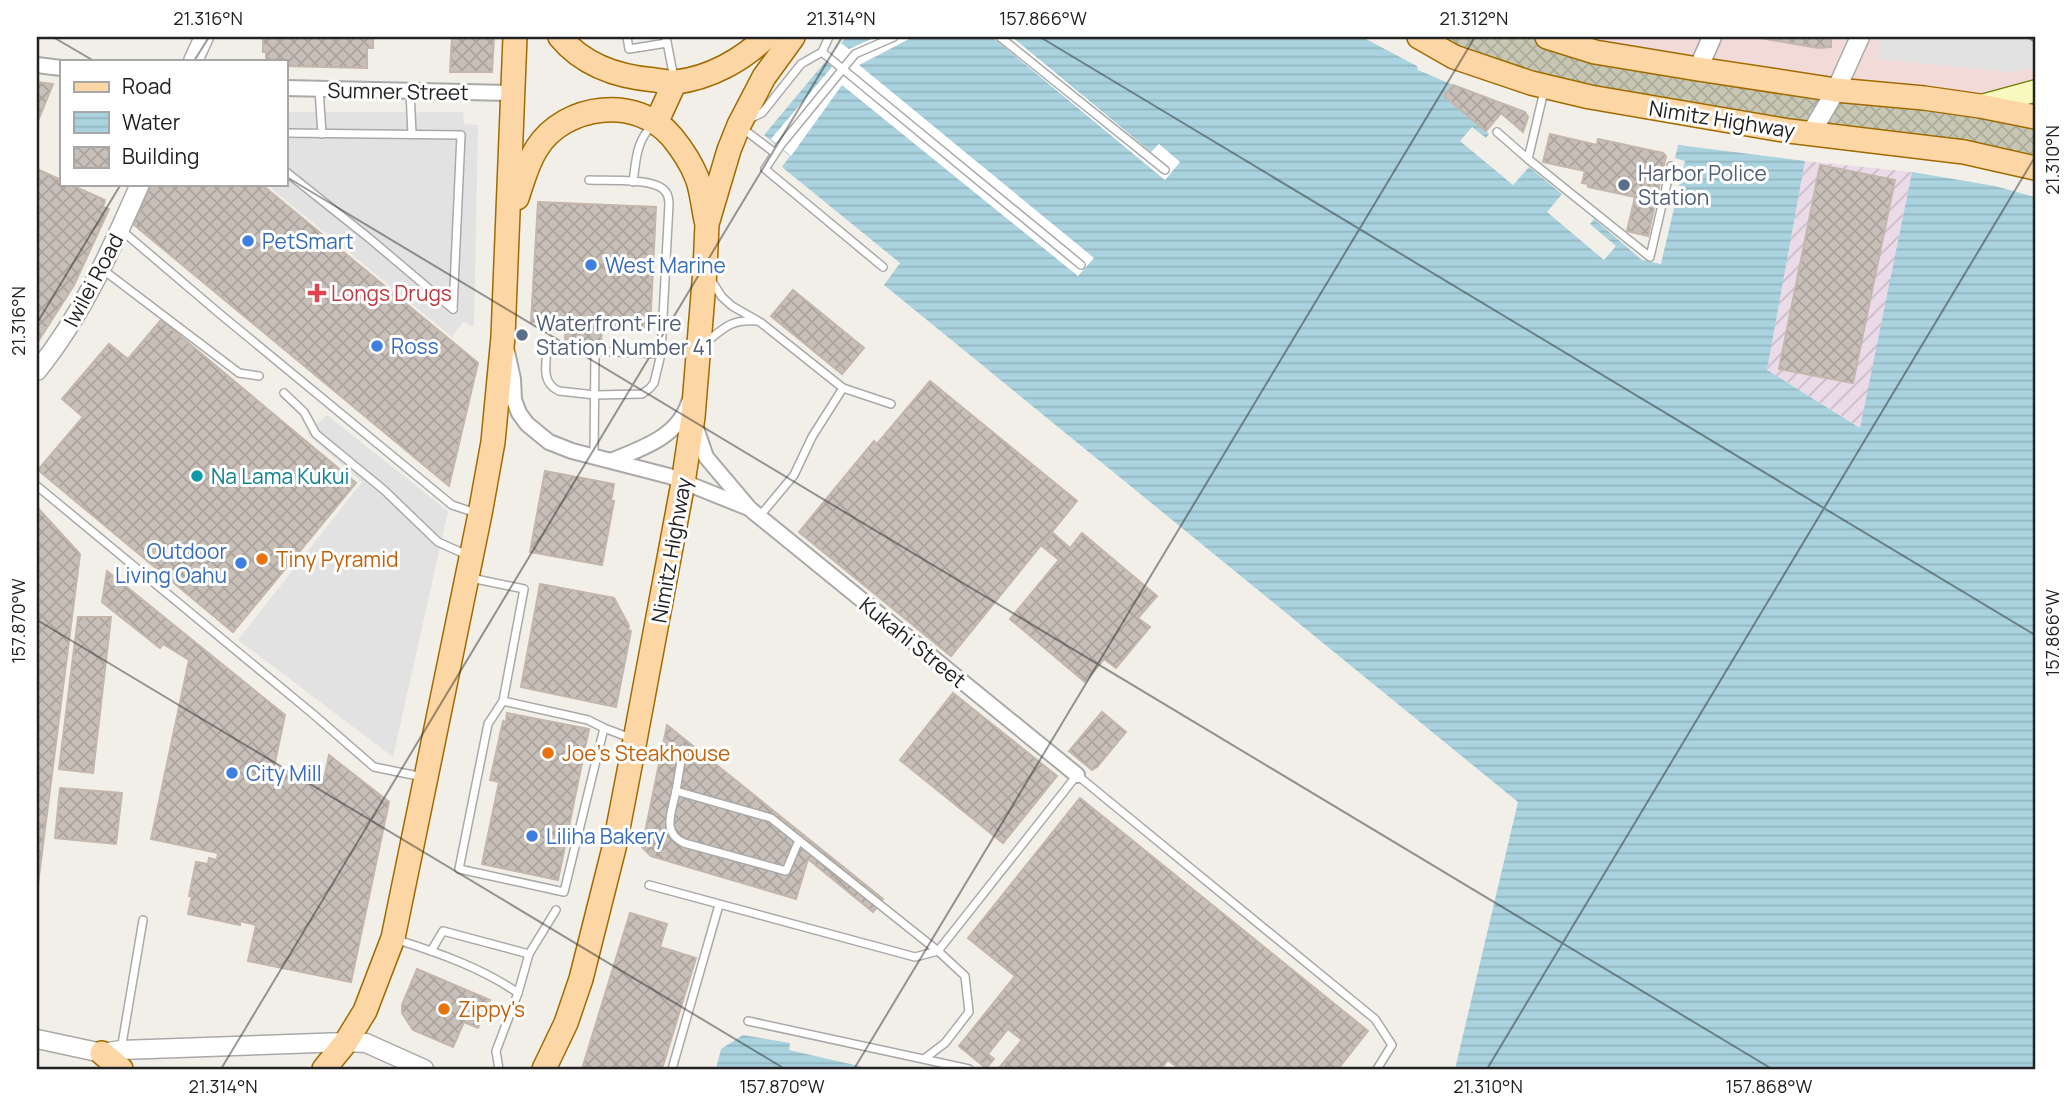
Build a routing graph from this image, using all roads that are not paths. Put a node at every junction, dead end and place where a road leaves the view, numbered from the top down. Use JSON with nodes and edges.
{"nodes":[{"id":1,"x":515,"y":37,"type":"edge"},
{"id":2,"x":560,"y":37,"type":"edge"},
{"id":3,"x":627,"y":37,"type":"edge"},
{"id":4,"x":793,"y":37,"type":"edge"},
{"id":5,"x":829,"y":37,"type":"edge"},
{"id":6,"x":894,"y":37,"type":"edge"},
{"id":7,"x":1000,"y":37,"type":"edge"},
{"id":8,"x":1419,"y":37,"type":"edge"},
{"id":9,"x":1548,"y":37,"type":"edge"},
{"id":10,"x":1712,"y":37,"type":"edge"},
{"id":11,"x":1860,"y":37,"type":"edge"},
{"id":12,"x":764,"y":38,"type":"edge"},
{"id":13,"x":667,"y":40,"type":"edge"},
{"id":14,"x":822,"y":52,"type":"junction"},
{"id":15,"x":37,"y":65,"type":"edge"},
{"id":16,"x":60,"y":68,"type":"edge"},
{"id":17,"x":842,"y":69,"type":"junction"},
{"id":18,"x":1698,"y":69,"type":"junction"},
{"id":19,"x":675,"y":82,"type":"junction"},
{"id":20,"x":1545,"y":87,"type":"junction"},
{"id":21,"x":287,"y":88,"type":"edge"},
{"id":22,"x":319,"y":89,"type":"junction"},
{"id":23,"x":1836,"y":90,"type":"junction"},
{"id":24,"x":410,"y":91,"type":"junction"},
{"id":25,"x":2035,"y":91,"type":"edge"},
{"id":26,"x":512,"y":93,"type":"junction"},
{"id":27,"x":1980,"y":106,"type":"junction"},
{"id":28,"x":2035,"y":117,"type":"edge"},
{"id":29,"x":656,"y":123,"type":"junction"},
{"id":30,"x":738,"y":125,"type":"junction"},
{"id":31,"x":1497,"y":132,"type":"dead end"},
{"id":32,"x":287,"y":133,"type":"edge"},
{"id":33,"x":1811,"y":133,"type":"junction"},
{"id":34,"x":322,"y":134,"type":"junction"},
{"id":35,"x":412,"y":134,"type":"junction"},
{"id":36,"x":775,"y":153,"type":"junction"},
{"id":37,"x":1528,"y":159,"type":"junction"},
{"id":38,"x":1671,"y":166,"type":"dead end"},
{"id":39,"x":2035,"y":168,"type":"edge"},
{"id":40,"x":1165,"y":170,"type":"dead end"},
{"id":41,"x":287,"y":173,"type":"edge"},
{"id":42,"x":589,"y":180,"type":"dead end"},
{"id":43,"x":633,"y":182,"type":"junction"},
{"id":44,"x":139,"y":186,"type":"edge"},
{"id":45,"x":707,"y":223,"type":"junction"},
{"id":46,"x":509,"y":226,"type":"junction"},
{"id":47,"x":120,"y":229,"type":"junction"},
{"id":48,"x":1081,"y":265,"type":"dead end"},
{"id":49,"x":883,"y":267,"type":"dead end"},
{"id":50,"x":102,"y":269,"type":"junction"},
{"id":51,"x":705,"y":270,"type":"junction"},
{"id":52,"x":760,"y":322,"type":"junction"},
{"id":53,"x":503,"y":337,"type":"junction"},
{"id":54,"x":699,"y":348,"type":"junction"},
{"id":55,"x":595,"y":351,"type":"junction"},
{"id":56,"x":661,"y":354,"type":"junction"},
{"id":57,"x":37,"y":371,"type":"edge"},
{"id":58,"x":259,"y":376,"type":"dead end"},
{"id":59,"x":696,"y":378,"type":"junction"},
{"id":60,"x":843,"y":388,"type":"junction"},
{"id":61,"x":284,"y":393,"type":"dead end"},
{"id":62,"x":595,"y":395,"type":"junction"},
{"id":63,"x":891,"y":404,"type":"dead end"},
{"id":64,"x":693,"y":417,"type":"junction"},
{"id":65,"x":594,"y":456,"type":"junction"},
{"id":66,"x":613,"y":460,"type":"junction"},
{"id":67,"x":683,"y":483,"type":"junction"},
{"id":68,"x":37,"y":486,"type":"edge"},
{"id":69,"x":755,"y":513,"type":"junction"},
{"id":70,"x":480,"y":514,"type":"junction"},
{"id":71,"x":469,"y":567,"type":"junction"},
{"id":72,"x":503,"y":701,"type":"junction"},
{"id":73,"x":604,"y":728,"type":"junction"},
{"id":74,"x":635,"y":740,"type":"junction"},
{"id":75,"x":684,"y":750,"type":"dead end"},
{"id":76,"x":1077,"y":775,"type":"junction"},
{"id":77,"x":426,"y":777,"type":"junction"},
{"id":78,"x":676,"y":791,"type":"junction"},
{"id":79,"x":799,"y":840,"type":"junction"},
{"id":80,"x":649,"y":885,"type":"dead end"},
{"id":81,"x":719,"y":905,"type":"junction"},
{"id":82,"x":556,"y":910,"type":"dead end"},
{"id":83,"x":143,"y":920,"type":"dead end"},
{"id":84,"x":393,"y":938,"type":"junction"},
{"id":85,"x":431,"y":951,"type":"junction"},
{"id":86,"x":938,"y":951,"type":"junction"},
{"id":87,"x":529,"y":954,"type":"junction"},
{"id":88,"x":518,"y":993,"type":"junction"},
{"id":89,"x":748,"y":1021,"type":"dead end"},
{"id":90,"x":37,"y":1039,"type":"edge"},
{"id":91,"x":346,"y":1042,"type":"junction"},
{"id":92,"x":552,"y":1056,"type":"edge"},
{"id":93,"x":106,"y":1057,"type":"edge"},
{"id":94,"x":924,"y":1059,"type":"junction"},
{"id":95,"x":324,"y":1069,"type":"edge"},
{"id":96,"x":424,"y":1069,"type":"edge"},
{"id":97,"x":499,"y":1069,"type":"edge"},
{"id":98,"x":673,"y":1069,"type":"edge"},
{"id":99,"x":969,"y":1069,"type":"edge"},
{"id":100,"x":1377,"y":1069,"type":"edge"}],
"edges":[{"from":1,"to":26,"type":"main road"},
{"from":2,"to":19,"type":"main road"},
{"from":3,"to":13,"type":"lane"},
{"from":4,"to":30,"type":"main road","name":"Nimitz Highway"},
{"from":5,"to":14,"type":"lane"},
{"from":6,"to":17,"type":"lane"},
{"from":7,"to":40,"type":"lane"},
{"from":8,"to":20,"type":"main road","name":"Nimitz Highway"},
{"from":9,"to":18,"type":"main road"},
{"from":10,"to":18,"type":"street"},
{"from":11,"to":23,"type":"street"},
{"from":12,"to":19,"type":"main road"},
{"from":13,"to":19,"type":"lane"},
{"from":14,"to":17,"type":"lane"},
{"from":14,"to":30,"type":"lane"},
{"from":15,"to":16,"type":"street"},
{"from":17,"to":36,"type":"lane"},
{"from":17,"to":48,"type":"lane"},
{"from":18,"to":23,"type":"main road"},
{"from":19,"to":29,"type":"main road"},
{"from":20,"to":33,"type":"main road","name":"Nimitz Highway"},
{"from":20,"to":37,"type":"lane"},
{"from":21,"to":22,"type":"street","name":"Sumner Street"},
{"from":22,"to":24,"type":"street","name":"Sumner Street"},
{"from":22,"to":34,"type":"lane"},
{"from":23,"to":27,"type":"main road"},
{"from":23,"to":33,"type":"street"},
{"from":24,"to":26,"type":"street","name":"Sumner Street"},
{"from":24,"to":35,"type":"lane"},
{"from":25,"to":27,"type":"main road"},
{"from":26,"to":46,"type":"main road"},
{"from":27,"to":28,"type":"main road"},
{"from":29,"to":43,"type":"lane"},
{"from":29,"to":45,"type":"main road"},
{"from":29,"to":46,"type":"main road"},
{"from":30,"to":36,"type":"lane"},
{"from":30,"to":45,"type":"main road","name":"Nimitz Highway"},
{"from":31,"to":37,"type":"lane"},
{"from":32,"to":34,"type":"lane"},
{"from":33,"to":39,"type":"main road","name":"Nimitz Highway"},
{"from":34,"to":35,"type":"lane"},
{"from":35,"to":41,"type":"lane"},
{"from":36,"to":49,"type":"lane"},
{"from":37,"to":38,"type":"lane"},
{"from":42,"to":43,"type":"lane"},
{"from":43,"to":56,"type":"lane"},
{"from":44,"to":47,"type":"street","name":"Iwilei Road"},
{"from":45,"to":51,"type":"main road","name":"Nimitz Highway"},
{"from":46,"to":53,"type":"main road"},
{"from":47,"to":50,"type":"street","name":"Iwilei Road"},
{"from":47,"to":70,"type":"lane"},
{"from":50,"to":57,"type":"street","name":"Iwilei Road"},
{"from":50,"to":58,"type":"lane"},
{"from":51,"to":52,"type":"lane"},
{"from":51,"to":54,"type":"main road","name":"Nimitz Highway"},
{"from":52,"to":54,"type":"lane"},
{"from":52,"to":60,"type":"lane"},
{"from":53,"to":65,"type":"street","name":"Kukahi Street"},
{"from":53,"to":70,"type":"main road"},
{"from":54,"to":59,"type":"main road","name":"Nimitz Highway"},
{"from":55,"to":56,"type":"lane"},
{"from":55,"to":62,"type":"lane"},
{"from":55,"to":62,"type":"lane"},
{"from":56,"to":62,"type":"lane"},
{"from":59,"to":64,"type":"main road","name":"Nimitz Highway"},
{"from":59,"to":66,"type":"street"},
{"from":60,"to":63,"type":"lane"},
{"from":60,"to":69,"type":"lane"},
{"from":61,"to":71,"type":"lane"},
{"from":62,"to":65,"type":"lane"},
{"from":64,"to":67,"type":"main road","name":"Nimitz Highway"},
{"from":64,"to":69,"type":"street","name":"Kukahi Street"},
{"from":65,"to":66,"type":"street","name":"Kukahi Street"},
{"from":66,"to":67,"type":"street","name":"Kukahi Street"},
{"from":67,"to":69,"type":"street","name":"Kukahi Street"},
{"from":67,"to":74,"type":"main road","name":"Nimitz Highway"},
{"from":68,"to":77,"type":"lane"},
{"from":69,"to":76,"type":"street","name":"Kukahi Street"},
{"from":70,"to":71,"type":"main road"},
{"from":71,"to":72,"type":"lane"},
{"from":71,"to":77,"type":"main road"},
{"from":72,"to":73,"type":"lane"},
{"from":72,"to":73,"type":"lane"},
{"from":73,"to":74,"type":"lane"},
{"from":74,"to":92,"type":"main road","name":"Nimitz Highway"},
{"from":75,"to":78,"type":"lane"},
{"from":76,"to":86,"type":"lane"},
{"from":76,"to":100,"type":"lane"},
{"from":77,"to":84,"type":"main road"},
{"from":78,"to":79,"type":"lane"},
{"from":78,"to":79,"type":"lane"},
{"from":79,"to":86,"type":"lane"},
{"from":80,"to":81,"type":"lane"},
{"from":81,"to":86,"type":"lane"},
{"from":81,"to":98,"type":"lane"},
{"from":82,"to":87,"type":"lane"},
{"from":83,"to":93,"type":"lane"},
{"from":84,"to":85,"type":"lane"},
{"from":84,"to":91,"type":"main road"},
{"from":85,"to":87,"type":"lane"},
{"from":85,"to":88,"type":"lane"},
{"from":86,"to":94,"type":"lane"},
{"from":87,"to":88,"type":"lane"},
{"from":88,"to":97,"type":"lane"},
{"from":89,"to":94,"type":"lane"},
{"from":90,"to":93,"type":"street"},
{"from":91,"to":93,"type":"street"},
{"from":91,"to":95,"type":"main road"},
{"from":91,"to":96,"type":"street"},
{"from":94,"to":99,"type":"lane"}]}
